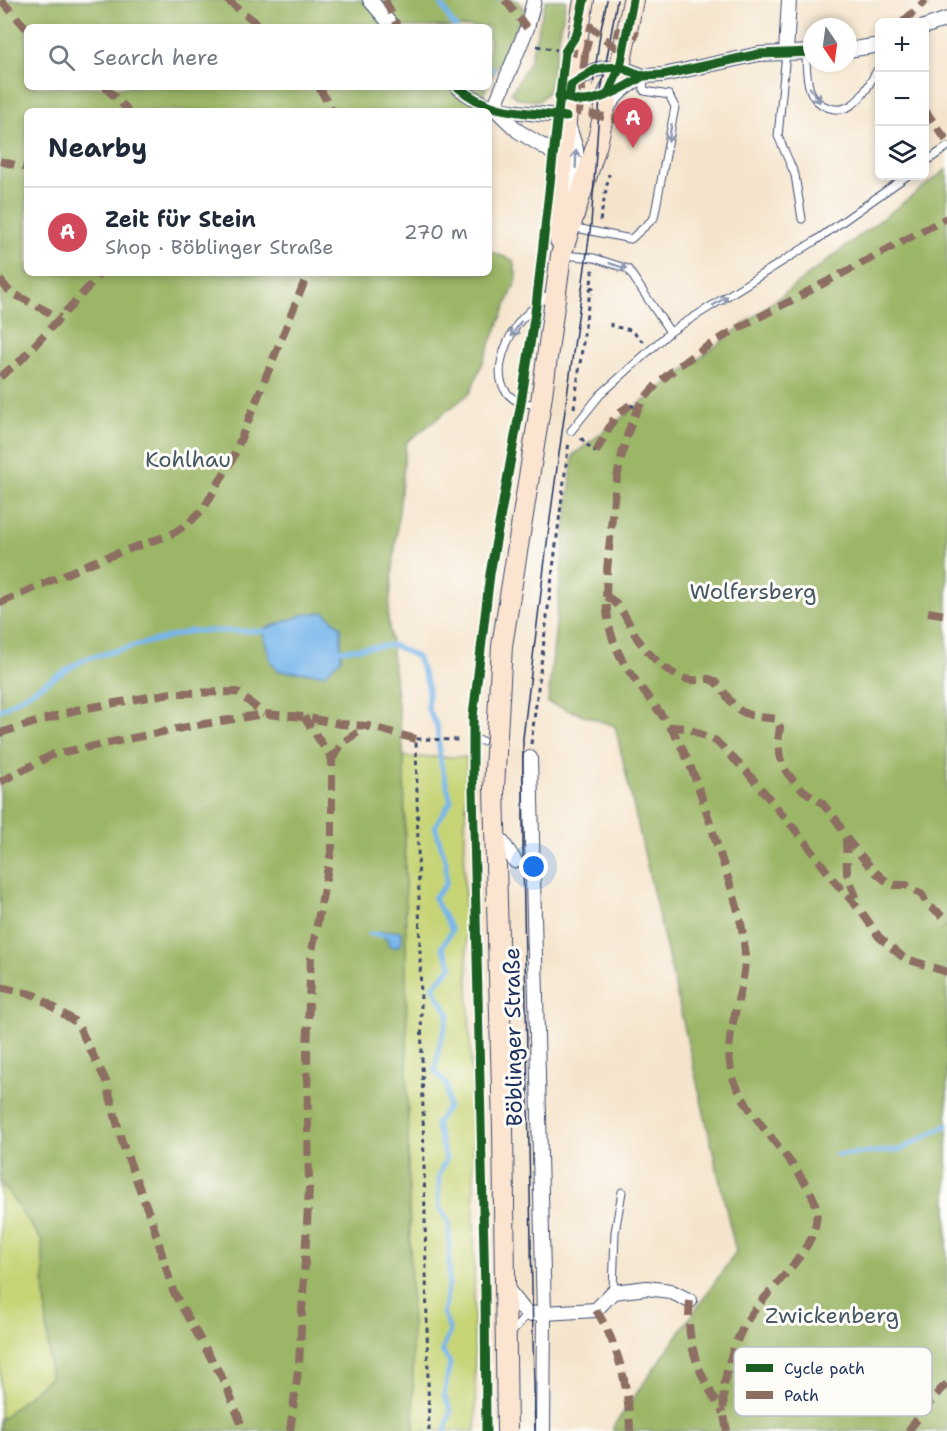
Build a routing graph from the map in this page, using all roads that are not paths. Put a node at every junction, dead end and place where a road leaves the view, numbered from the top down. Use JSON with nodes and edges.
{"nodes":[{"id":1,"x":370,"y":0,"type":"edge"},
{"id":2,"x":534,"y":0,"type":"edge"},
{"id":3,"x":584,"y":0,"type":"edge"},
{"id":4,"x":633,"y":0,"type":"edge"},
{"id":5,"x":789,"y":0,"type":"edge"},
{"id":6,"x":947,"y":19,"type":"edge"},
{"id":7,"x":390,"y":24,"type":"edge"},
{"id":8,"x":929,"y":25,"type":"edge"},
{"id":9,"x":875,"y":46,"type":"edge"},
{"id":10,"x":857,"y":49,"type":"edge"},
{"id":11,"x":803,"y":52,"type":"edge"},
{"id":12,"x":786,"y":53,"type":"junction"},
{"id":13,"x":620,"y":67,"type":"junction"},
{"id":14,"x":810,"y":72,"type":"edge"},
{"id":15,"x":875,"y":72,"type":"edge"},
{"id":16,"x":643,"y":76,"type":"junction"},
{"id":17,"x":571,"y":86,"type":"junction"},
{"id":18,"x":462,"y":90,"type":"edge"},
{"id":19,"x":494,"y":108,"type":"junction"},
{"id":20,"x":603,"y":116,"type":"junction"},
{"id":21,"x":566,"y":117,"type":"junction"},
{"id":22,"x":947,"y":147,"type":"edge"},
{"id":23,"x":929,"y":160,"type":"edge"},
{"id":24,"x":562,"y":164,"type":"junction"},
{"id":25,"x":901,"y":180,"type":"edge"},
{"id":26,"x":577,"y":202,"type":"junction"},
{"id":27,"x":801,"y":219,"type":"dead end"},
{"id":28,"x":570,"y":227,"type":"junction"},
{"id":29,"x":561,"y":255,"type":"junction"},
{"id":30,"x":556,"y":286,"type":"junction"},
{"id":31,"x":670,"y":332,"type":"junction"},
{"id":32,"x":541,"y":402,"type":"junction"},
{"id":33,"x":571,"y":431,"type":"road end"},
{"id":34,"x":502,"y":646,"type":"junction"},
{"id":35,"x":530,"y":758,"type":"road end"},
{"id":36,"x":495,"y":833,"type":"junction"},
{"id":37,"x":515,"y":861,"type":"junction"},
{"id":38,"x":533,"y":861,"type":"junction"},
{"id":39,"x":498,"y":889,"type":"junction"},
{"id":40,"x":622,"y":1192,"type":"dead end"},
{"id":41,"x":504,"y":1285,"type":"junction"},
{"id":42,"x":613,"y":1292,"type":"junction"},
{"id":43,"x":690,"y":1301,"type":"dead end"},
{"id":44,"x":527,"y":1314,"type":"junction"},
{"id":45,"x":544,"y":1314,"type":"junction"},
{"id":46,"x":506,"y":1341,"type":"junction"},
{"id":47,"x":496,"y":1431,"type":"edge"},
{"id":48,"x":507,"y":1431,"type":"edge"},
{"id":49,"x":543,"y":1431,"type":"edge"}],
"edges":[{"from":1,"to":7,"type":"street"},
{"from":2,"to":19,"type":"street"},
{"from":3,"to":17,"type":"main road","name":"Böblinger Straße"},
{"from":4,"to":13,"type":"main road","name":"Böblinger Straße"},
{"from":5,"to":12,"type":"street"},
{"from":6,"to":8,"type":"street"},
{"from":9,"to":10,"type":"street"},
{"from":11,"to":12,"type":"street"},
{"from":12,"to":16,"type":"street"},
{"from":12,"to":27,"type":"lane"},
{"from":13,"to":16,"type":"street"},
{"from":13,"to":17,"type":"street"},
{"from":13,"to":20,"type":"main road","name":"Böblinger Straße"},
{"from":14,"to":15,"type":"lane","one_way":true},
{"from":16,"to":20,"type":"street","name":"Böblinger Straße"},
{"from":16,"to":28,"type":"lane","one_way":true},
{"from":17,"to":21,"type":"main road","name":"Böblinger Straße"},
{"from":18,"to":19,"type":"street"},
{"from":19,"to":21,"type":"street"},
{"from":19,"to":24,"type":"street"},
{"from":20,"to":26,"type":"main road","name":"Böblinger Straße"},
{"from":21,"to":24,"type":"main road","name":"Böblinger Straße"},
{"from":26,"to":21,"type":"street","name":"Böblinger Straße","one_way":true},
{"from":22,"to":23,"type":"lane"},
{"from":24,"to":29,"type":"main road","name":"Böblinger Straße"},
{"from":31,"to":25,"type":"lane","one_way":true},
{"from":26,"to":28,"type":"main road","name":"Böblinger Straße"},
{"from":28,"to":29,"type":"main road","name":"Böblinger Straße"},
{"from":29,"to":30,"type":"main road","name":"Böblinger Straße"},
{"from":29,"to":31,"type":"lane","one_way":true},
{"from":30,"to":32,"type":"main road","name":"Böblinger Straße"},
{"from":30,"to":32,"type":"lane","one_way":true},
{"from":31,"to":33,"type":"lane"},
{"from":32,"to":34,"type":"main road","name":"Böblinger Straße"},
{"from":34,"to":36,"type":"main road","name":"Böblinger Straße"},
{"from":34,"to":47,"type":"main road","name":"Böblinger Straße"},
{"from":35,"to":38,"type":"street","name":"Böblinger Straße"},
{"from":36,"to":37,"type":"street"},
{"from":36,"to":39,"type":"main road","name":"Böblinger Straße"},
{"from":37,"to":38,"type":"street"},
{"from":37,"to":39,"type":"street"},
{"from":38,"to":45,"type":"street","name":"Böblinger Straße"},
{"from":39,"to":41,"type":"main road","name":"Böblinger Straße"},
{"from":40,"to":42,"type":"lane"},
{"from":41,"to":44,"type":"street"},
{"from":41,"to":46,"type":"main road","name":"Böblinger Straße"},
{"from":42,"to":43,"type":"street"},
{"from":42,"to":45,"type":"street"},
{"from":44,"to":45,"type":"street"},
{"from":44,"to":46,"type":"lane"},
{"from":45,"to":49,"type":"street","name":"Böblinger Straße"},
{"from":46,"to":48,"type":"main road","name":"Böblinger Straße"}]}
